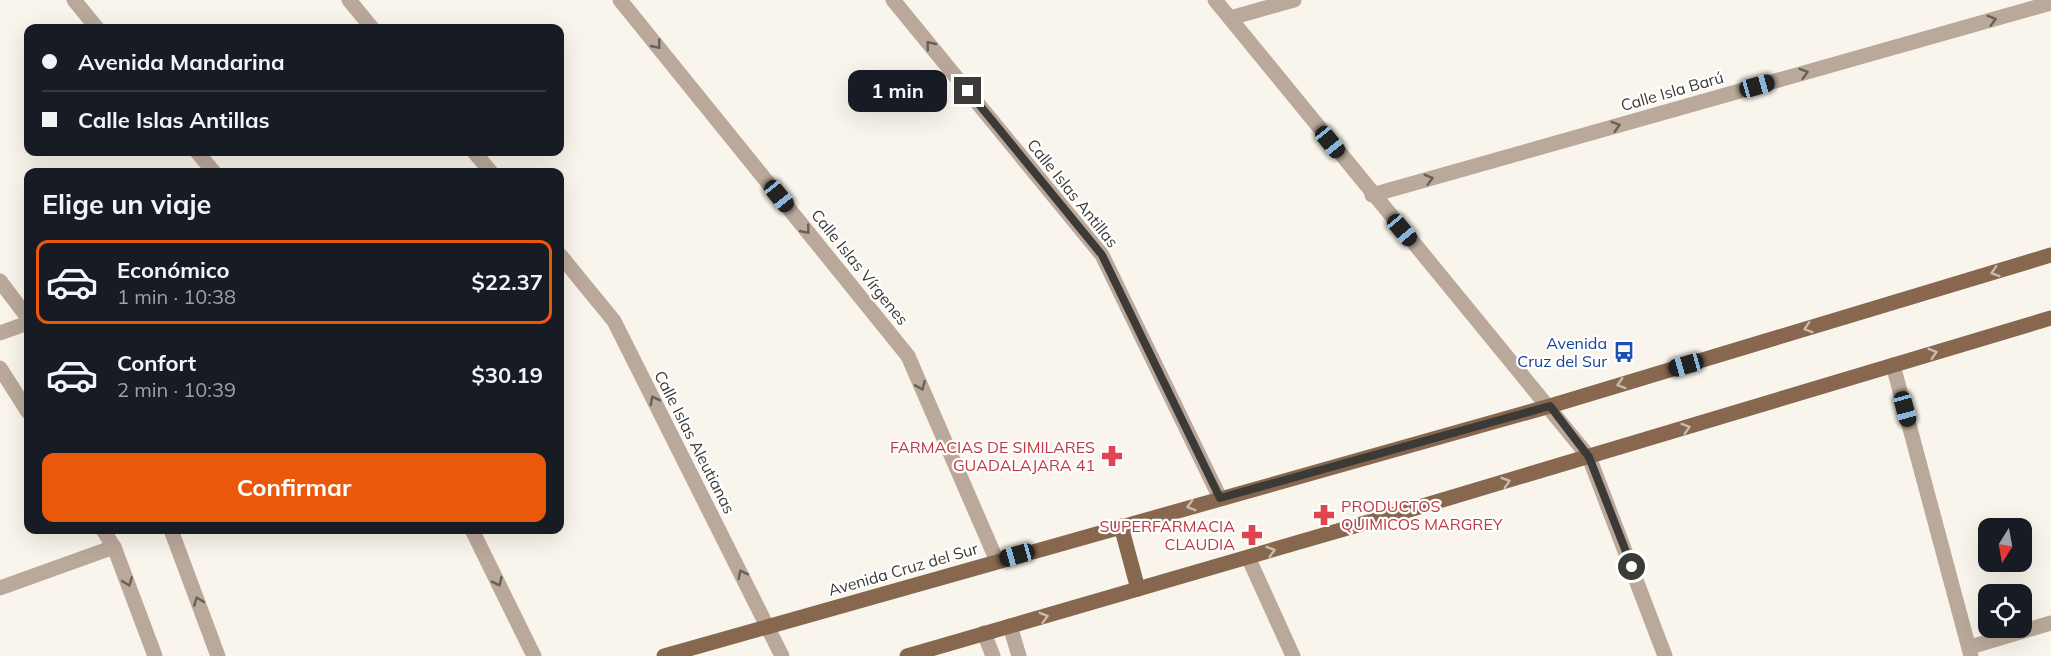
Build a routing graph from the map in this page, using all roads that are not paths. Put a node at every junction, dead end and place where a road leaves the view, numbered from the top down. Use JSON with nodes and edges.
{"nodes":[{"id":1,"x":74,"y":0,"type":"edge"},
{"id":2,"x":348,"y":0,"type":"edge"},
{"id":3,"x":620,"y":0,"type":"edge"},
{"id":4,"x":893,"y":0,"type":"edge"},
{"id":5,"x":1215,"y":0,"type":"edge"},
{"id":6,"x":1294,"y":0,"type":"edge"},
{"id":7,"x":2051,"y":3,"type":"edge"},
{"id":8,"x":1230,"y":18,"type":"junction"},
{"id":9,"x":94,"y":24,"type":"edge"},
{"id":10,"x":369,"y":24,"type":"edge"},
{"id":11,"x":200,"y":156,"type":"edge"},
{"id":12,"x":477,"y":156,"type":"edge"},
{"id":13,"x":211,"y":168,"type":"edge"},
{"id":14,"x":488,"y":168,"type":"edge"},
{"id":15,"x":1372,"y":195,"type":"junction"},
{"id":16,"x":2051,"y":255,"type":"edge"},
{"id":17,"x":564,"y":260,"type":"edge"},
{"id":18,"x":0,"y":281,"type":"edge"},
{"id":19,"x":24,"y":314,"type":"edge"},
{"id":20,"x":2051,"y":318,"type":"edge"},
{"id":21,"x":24,"y":322,"type":"edge"},
{"id":22,"x":0,"y":333,"type":"edge"},
{"id":23,"x":1893,"y":365,"type":"junction"},
{"id":24,"x":0,"y":368,"type":"edge"},
{"id":25,"x":24,"y":406,"type":"edge"},
{"id":26,"x":1550,"y":406,"type":"junction"},
{"id":27,"x":1589,"y":457,"type":"junction"},
{"id":28,"x":1220,"y":498,"type":"junction"},
{"id":29,"x":1121,"y":526,"type":"junction"},
{"id":30,"x":106,"y":534,"type":"edge"},
{"id":31,"x":173,"y":534,"type":"edge"},
{"id":32,"x":474,"y":534,"type":"edge"},
{"id":33,"x":114,"y":547,"type":"junction"},
{"id":34,"x":1248,"y":557,"type":"junction"},
{"id":35,"x":997,"y":561,"type":"junction"},
{"id":36,"x":0,"y":588,"type":"edge"},
{"id":37,"x":1138,"y":589,"type":"junction"},
{"id":38,"x":2051,"y":623,"type":"edge"},
{"id":39,"x":1010,"y":626,"type":"junction"},
{"id":40,"x":768,"y":627,"type":"junction"},
{"id":41,"x":984,"y":633,"type":"junction"},
{"id":42,"x":1971,"y":652,"type":"edge"},
{"id":43,"x":155,"y":656,"type":"edge"},
{"id":44,"x":219,"y":656,"type":"edge"},
{"id":45,"x":534,"y":656,"type":"edge"},
{"id":46,"x":664,"y":656,"type":"edge"},
{"id":47,"x":782,"y":656,"type":"edge"},
{"id":48,"x":907,"y":656,"type":"edge"},
{"id":49,"x":993,"y":656,"type":"edge"},
{"id":50,"x":1019,"y":656,"type":"edge"},
{"id":51,"x":1293,"y":656,"type":"edge"},
{"id":52,"x":1665,"y":656,"type":"edge"}],
"edges":[{"from":1,"to":9,"type":"street"},
{"from":2,"to":10,"type":"street"},
{"from":3,"to":35,"type":"street","name":"Calle Islas Vírgenes","one_way":true},
{"from":28,"to":4,"type":"street","name":"Calle Islas Antillas","one_way":true},
{"from":5,"to":8,"type":"street"},
{"from":6,"to":8,"type":"street"},
{"from":15,"to":7,"type":"street","name":"Calle Isla Barú","one_way":true},
{"from":8,"to":15,"type":"street"},
{"from":11,"to":13,"type":"street"},
{"from":12,"to":14,"type":"street"},
{"from":15,"to":26,"type":"street"},
{"from":16,"to":26,"type":"main road","name":"Avenida Cruz del Sur","one_way":true},
{"from":40,"to":17,"type":"street","name":"Calle Islas Aleutianas","one_way":true},
{"from":18,"to":19,"type":"street"},
{"from":23,"to":20,"type":"main road","one_way":true},
{"from":21,"to":22,"type":"street"},
{"from":27,"to":23,"type":"main road","one_way":true},
{"from":23,"to":42,"type":"street"},
{"from":24,"to":25,"type":"street"},
{"from":26,"to":27,"type":"street"},
{"from":26,"to":28,"type":"main road","name":"Avenida Cruz del Sur"},
{"from":34,"to":27,"type":"main road","one_way":true},
{"from":27,"to":52,"type":"street"},
{"from":28,"to":29,"type":"main road","name":"Avenida Cruz del Sur","one_way":true},
{"from":29,"to":35,"type":"main road","name":"Avenida Cruz del Sur"},
{"from":29,"to":37,"type":"main road"},
{"from":30,"to":33,"type":"street"},
{"from":44,"to":31,"type":"street","one_way":true},
{"from":32,"to":45,"type":"street","one_way":true},
{"from":33,"to":36,"type":"street"},
{"from":33,"to":43,"type":"street","one_way":true},
{"from":34,"to":37,"type":"main road"},
{"from":34,"to":51,"type":"street"},
{"from":35,"to":40,"type":"main road","name":"Avenida Cruz del Sur"},
{"from":39,"to":37,"type":"main road","one_way":true},
{"from":38,"to":42,"type":"street"},
{"from":39,"to":41,"type":"main road"},
{"from":39,"to":50,"type":"street"},
{"from":40,"to":46,"type":"main road","name":"Avenida Cruz del Sur"},
{"from":40,"to":47,"type":"street","name":"Calle Islas Aleutianas"},
{"from":41,"to":48,"type":"main road"},
{"from":41,"to":49,"type":"street"}]}
